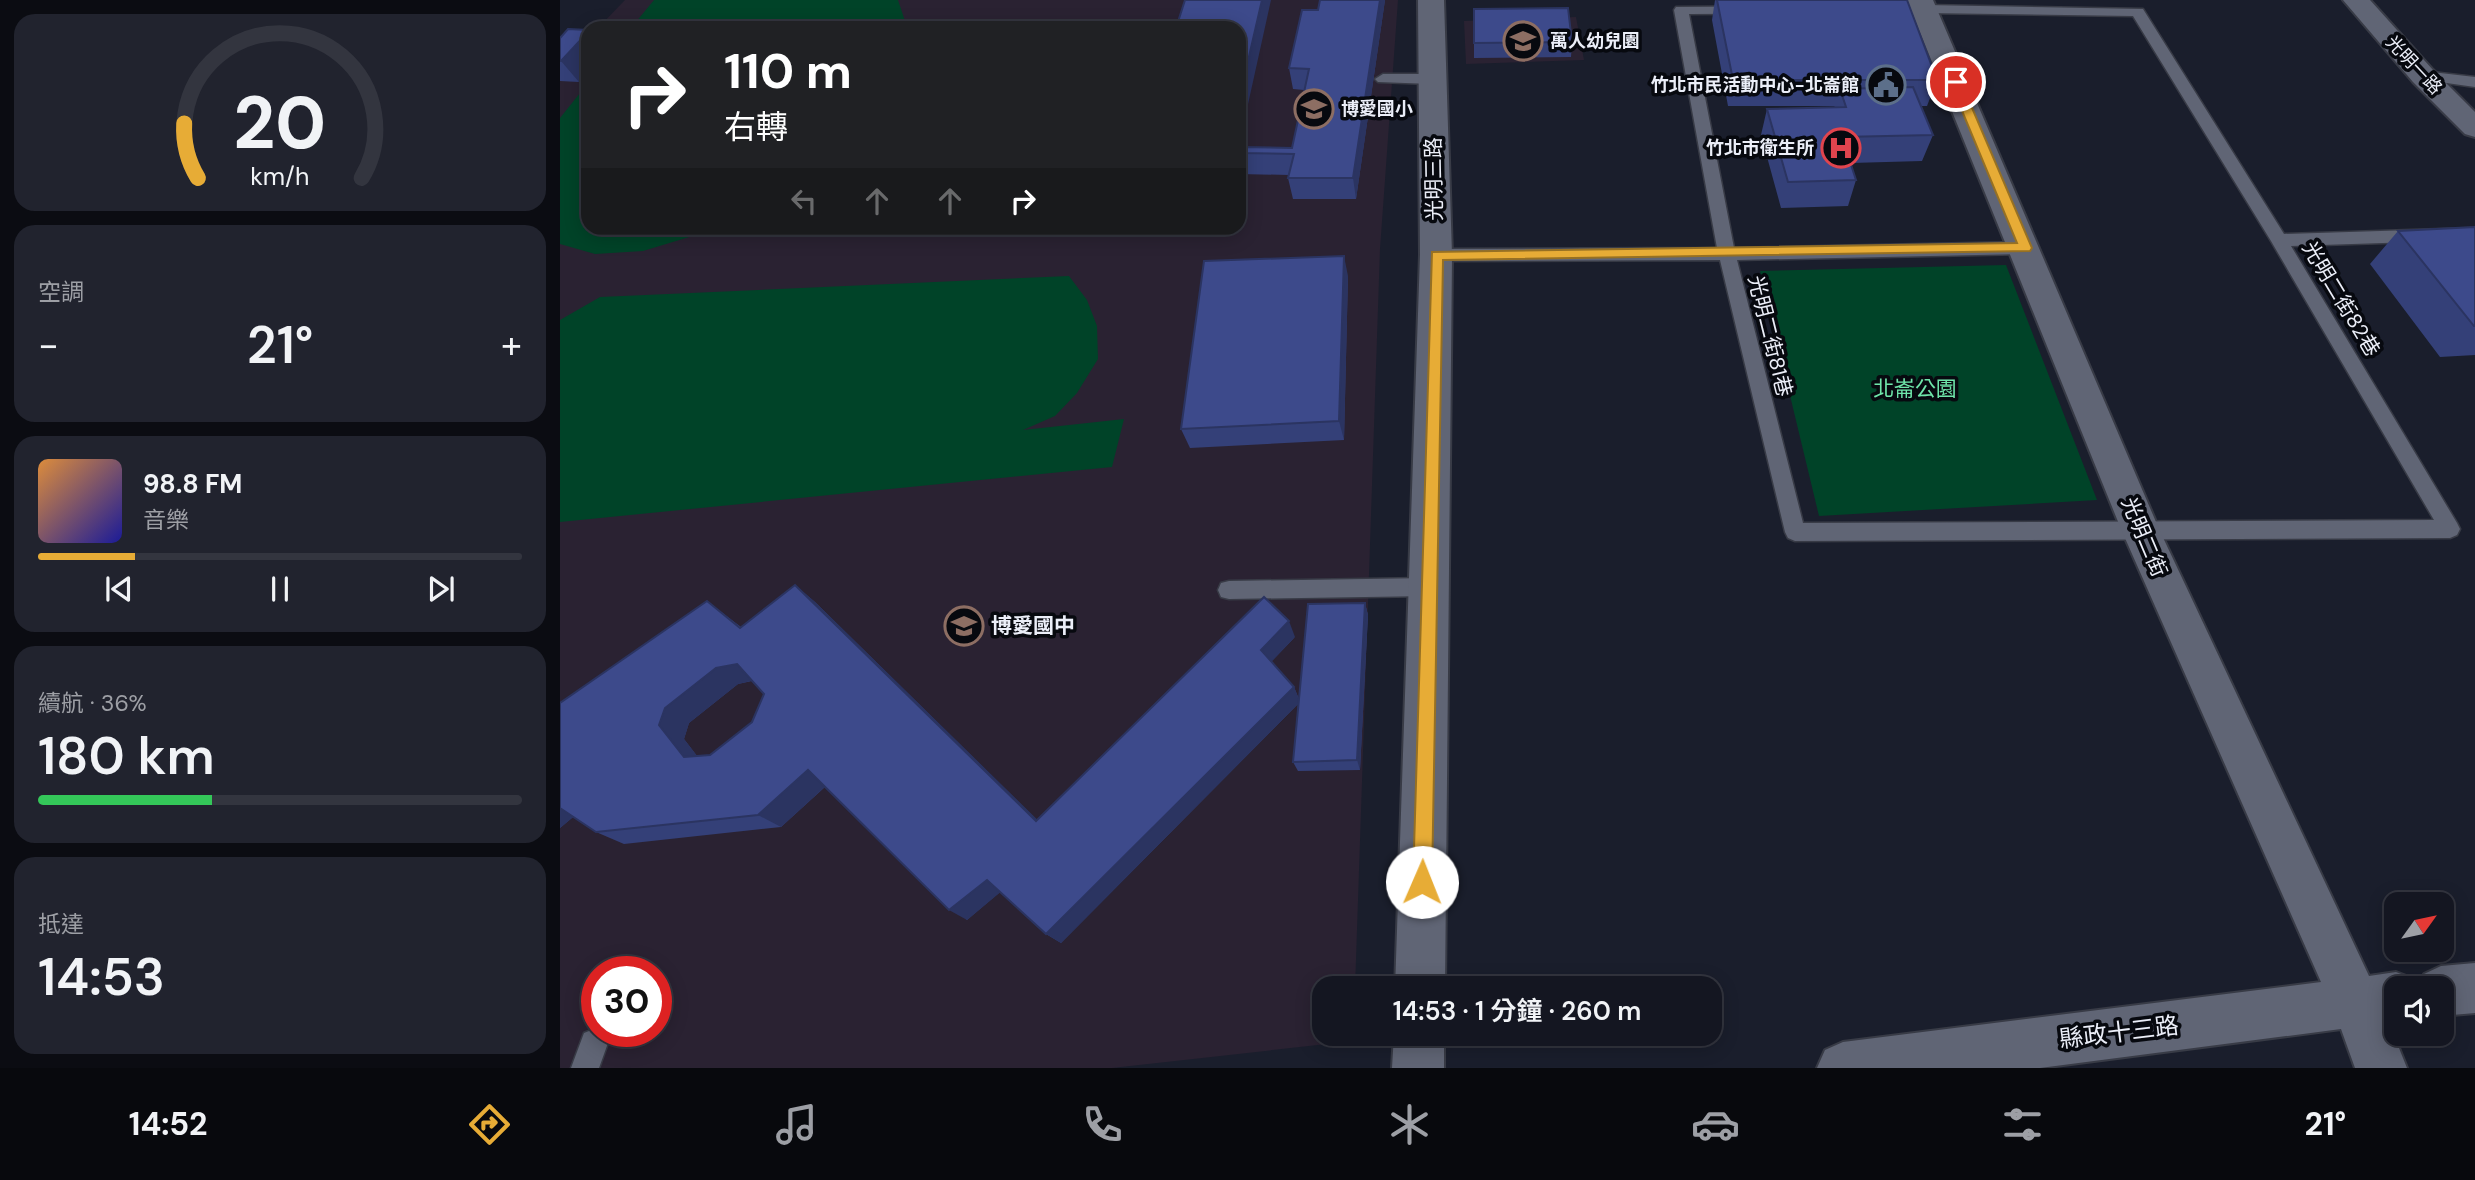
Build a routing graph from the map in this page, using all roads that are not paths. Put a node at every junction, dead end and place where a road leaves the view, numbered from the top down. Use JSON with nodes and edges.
{"nodes":[{"id":1,"x":1432,"y":0,"type":"edge"},
{"id":2,"x":2356,"y":0,"type":"edge"},
{"id":3,"x":1923,"y":5,"type":"edge"},
{"id":4,"x":2423,"y":76,"type":"junction"},
{"id":5,"x":1383,"y":79,"type":"dead end"},
{"id":6,"x":1432,"y":79,"type":"junction"},
{"id":7,"x":2475,"y":82,"type":"edge"},
{"id":8,"x":2475,"y":128,"type":"edge"},
{"id":9,"x":2475,"y":234,"type":"edge"},
{"id":10,"x":2279,"y":240,"type":"junction"},
{"id":11,"x":2025,"y":248,"type":"junction"},
{"id":12,"x":1727,"y":254,"type":"junction"},
{"id":13,"x":1436,"y":255,"type":"junction"},
{"id":14,"x":2140,"y":530,"type":"junction"},
{"id":15,"x":1429,"y":587,"type":"junction"},
{"id":16,"x":1229,"y":590,"type":"dead end"},
{"id":17,"x":1420,"y":976,"type":"edge"},
{"id":18,"x":2475,"y":988,"type":"edge"},
{"id":19,"x":2454,"y":990,"type":"edge"},
{"id":20,"x":2375,"y":999,"type":"edge"},
{"id":21,"x":1419,"y":1046,"type":"edge"},
{"id":22,"x":1418,"y":1068,"type":"edge"},
{"id":23,"x":1843,"y":1068,"type":"edge"},
{"id":24,"x":2381,"y":1068,"type":"edge"}],
"edges":[{"from":1,"to":6,"type":"street","name":"光明三路"},
{"from":2,"to":4,"type":"street","name":"光明一路"},
{"from":3,"to":10,"type":"lane","name":"光明二街82巷"},
{"from":3,"to":11,"type":"street","name":"光明二街"},
{"from":3,"to":12,"type":"lane","name":"光明二街81巷"},
{"from":4,"to":7,"type":"lane"},
{"from":4,"to":8,"type":"street","name":"光明一路"},
{"from":5,"to":6,"type":"lane"},
{"from":6,"to":13,"type":"street","name":"光明三路"},
{"from":9,"to":10,"type":"lane"},
{"from":10,"to":14,"type":"lane","name":"光明二街82巷"},
{"from":11,"to":12,"type":"lane"},
{"from":11,"to":14,"type":"street","name":"光明二街"},
{"from":12,"to":13,"type":"lane"},
{"from":12,"to":14,"type":"lane","name":"光明二街81巷"},
{"from":13,"to":15,"type":"street","name":"光明三路"},
{"from":14,"to":20,"type":"street","name":"光明二街"},
{"from":15,"to":16,"type":"lane"},
{"from":15,"to":17,"type":"street","name":"光明三路"},
{"from":18,"to":19,"type":"street"},
{"from":20,"to":23,"type":"street","name":"縣政十三路"},
{"from":20,"to":24,"type":"street","name":"光明二街"},
{"from":21,"to":22,"type":"street"}]}
